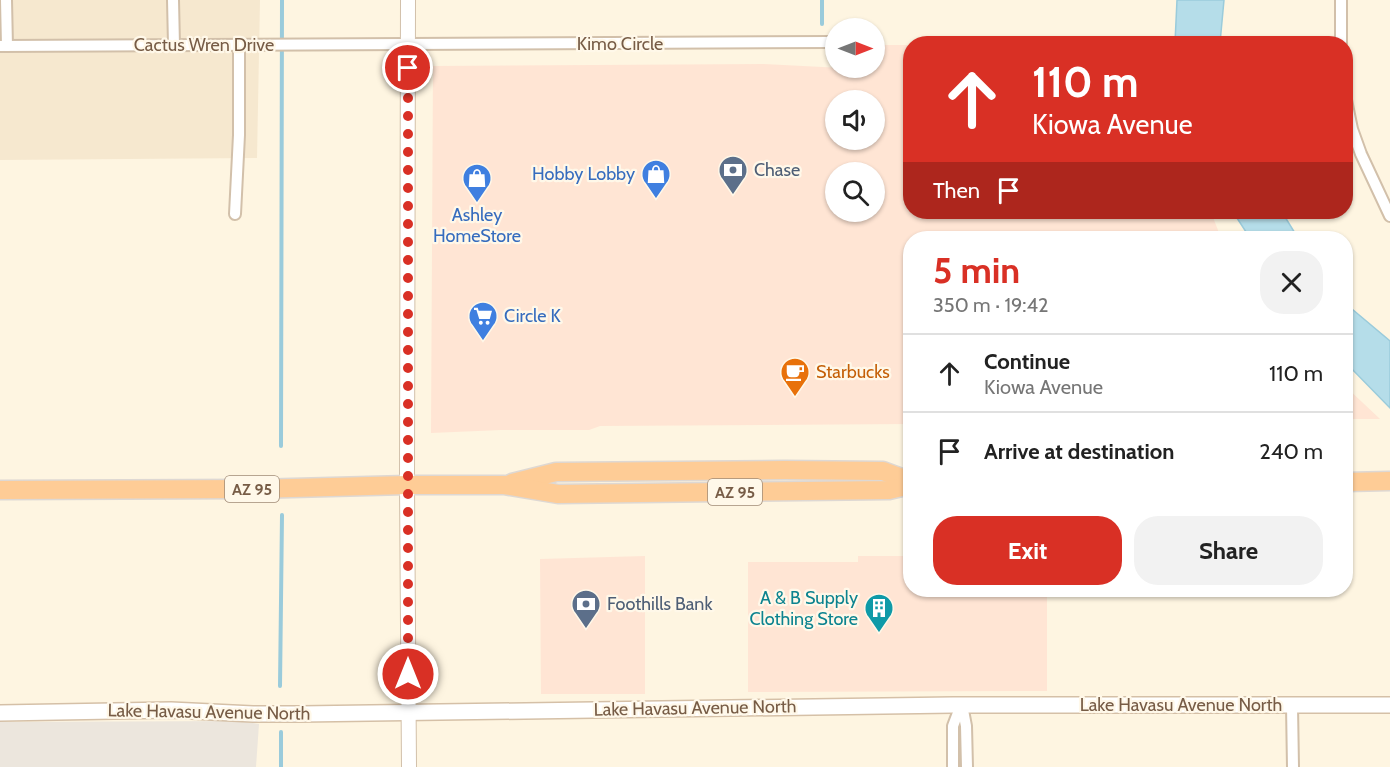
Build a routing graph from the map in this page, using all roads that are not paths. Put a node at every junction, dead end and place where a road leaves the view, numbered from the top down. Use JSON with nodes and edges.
{"nodes":[{"id":1,"x":6,"y":0,"type":"edge"},
{"id":2,"x":173,"y":0,"type":"edge"},
{"id":3,"x":408,"y":0,"type":"edge"},
{"id":4,"x":1341,"y":0,"type":"edge"},
{"id":5,"x":1341,"y":36,"type":"edge"},
{"id":6,"x":825,"y":42,"type":"edge"},
{"id":7,"x":174,"y":45,"type":"junction"},
{"id":8,"x":239,"y":45,"type":"junction"},
{"id":9,"x":408,"y":45,"type":"junction"},
{"id":10,"x":3,"y":46,"type":"edge"},
{"id":11,"x":1353,"y":132,"type":"edge"},
{"id":12,"x":235,"y":214,"type":"dead end"},
{"id":13,"x":1390,"y":216,"type":"edge"},
{"id":14,"x":903,"y":480,"type":"edge"},
{"id":15,"x":1390,"y":481,"type":"edge"},
{"id":16,"x":1353,"y":482,"type":"edge"},
{"id":17,"x":407,"y":485,"type":"junction"},
{"id":18,"x":0,"y":490,"type":"edge"},
{"id":19,"x":962,"y":705,"type":"junction"},
{"id":20,"x":1390,"y":705,"type":"edge"},
{"id":21,"x":1292,"y":706,"type":"junction"},
{"id":22,"x":408,"y":712,"type":"junction"},
{"id":23,"x":0,"y":713,"type":"edge"},
{"id":24,"x":409,"y":767,"type":"edge"},
{"id":25,"x":953,"y":767,"type":"edge"},
{"id":26,"x":966,"y":767,"type":"edge"},
{"id":27,"x":1293,"y":767,"type":"edge"}],
"edges":[{"from":1,"to":10,"type":"street"},
{"from":2,"to":7,"type":"street"},
{"from":3,"to":9,"type":"street"},
{"from":4,"to":5,"type":"street"},
{"from":6,"to":9,"type":"street","name":"Kimo Circle"},
{"from":7,"to":8,"type":"street","name":"Cactus Wren Drive"},
{"from":7,"to":10,"type":"street","name":"Cactus Wren Drive"},
{"from":8,"to":9,"type":"street","name":"Cactus Wren Drive"},
{"from":8,"to":12,"type":"street"},
{"from":9,"to":17,"type":"street"},
{"from":11,"to":13,"type":"street"},
{"from":14,"to":17,"type":"highway","number":"AZ 95"},
{"from":15,"to":16,"type":"highway"},
{"from":17,"to":18,"type":"highway","number":"AZ 95"},
{"from":17,"to":22,"type":"street"},
{"from":19,"to":21,"type":"main road","name":"Lake Havasu Avenue North"},
{"from":19,"to":22,"type":"main road","name":"Lake Havasu Avenue North"},
{"from":19,"to":25,"type":"street"},
{"from":19,"to":26,"type":"street"},
{"from":20,"to":21,"type":"main road","name":"Lake Havasu Avenue North"},
{"from":21,"to":27,"type":"street"},
{"from":22,"to":23,"type":"main road","name":"Lake Havasu Avenue North"},
{"from":22,"to":24,"type":"street"}]}
